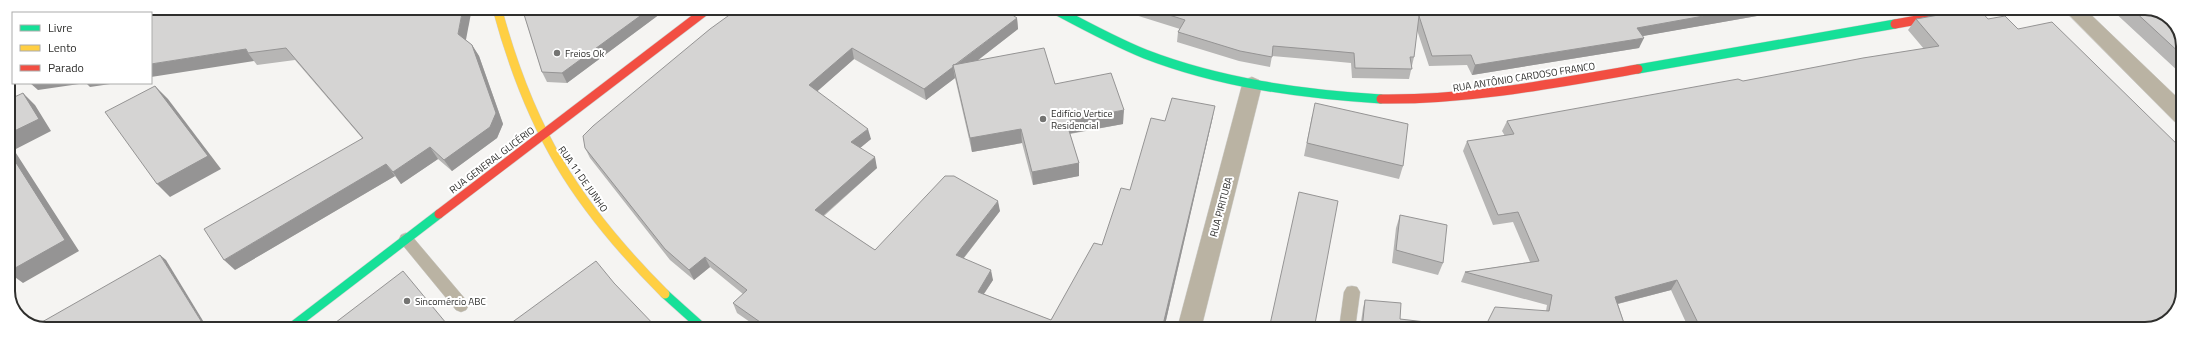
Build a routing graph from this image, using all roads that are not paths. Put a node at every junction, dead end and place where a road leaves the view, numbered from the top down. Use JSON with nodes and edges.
{"nodes":[{"id":1,"x":499,"y":15,"type":"edge"},
{"id":2,"x":700,"y":15,"type":"edge"},
{"id":3,"x":1066,"y":15,"type":"edge"},
{"id":4,"x":1944,"y":15,"type":"edge"},
{"id":5,"x":2079,"y":15,"type":"edge"},
{"id":6,"x":1252,"y":85,"type":"junction"},
{"id":7,"x":2176,"y":109,"type":"edge"},
{"id":8,"x":542,"y":136,"type":"junction"},
{"id":9,"x":406,"y":239,"type":"junction"},
{"id":10,"x":1352,"y":292,"type":"dead end"},
{"id":11,"x":461,"y":305,"type":"dead end"},
{"id":12,"x":298,"y":322,"type":"edge"},
{"id":13,"x":696,"y":322,"type":"edge"},
{"id":14,"x":1191,"y":322,"type":"edge"},
{"id":15,"x":1348,"y":322,"type":"edge"}],
"edges":[{"from":1,"to":8,"type":"street","name":"RUA 11 DE JUNHO"},
{"from":2,"to":8,"type":"street","name":"RUA GENERAL GLICÉRIO"},
{"from":3,"to":6,"type":"street","name":"RUA ANTÔNIO CARDOSO FRANCO"},
{"from":4,"to":6,"type":"street","name":"RUA ANTÔNIO CARDOSO FRANCO"},
{"from":5,"to":7,"type":"street"},
{"from":6,"to":14,"type":"street","name":"RUA PIRITUBA"},
{"from":8,"to":9,"type":"street","name":"RUA GENERAL GLICÉRIO"},
{"from":8,"to":13,"type":"street","name":"RUA 11 DE JUNHO"},
{"from":9,"to":11,"type":"lane"},
{"from":9,"to":12,"type":"street","name":"RUA GENERAL GLICÉRIO"},
{"from":10,"to":15,"type":"lane"}]}
